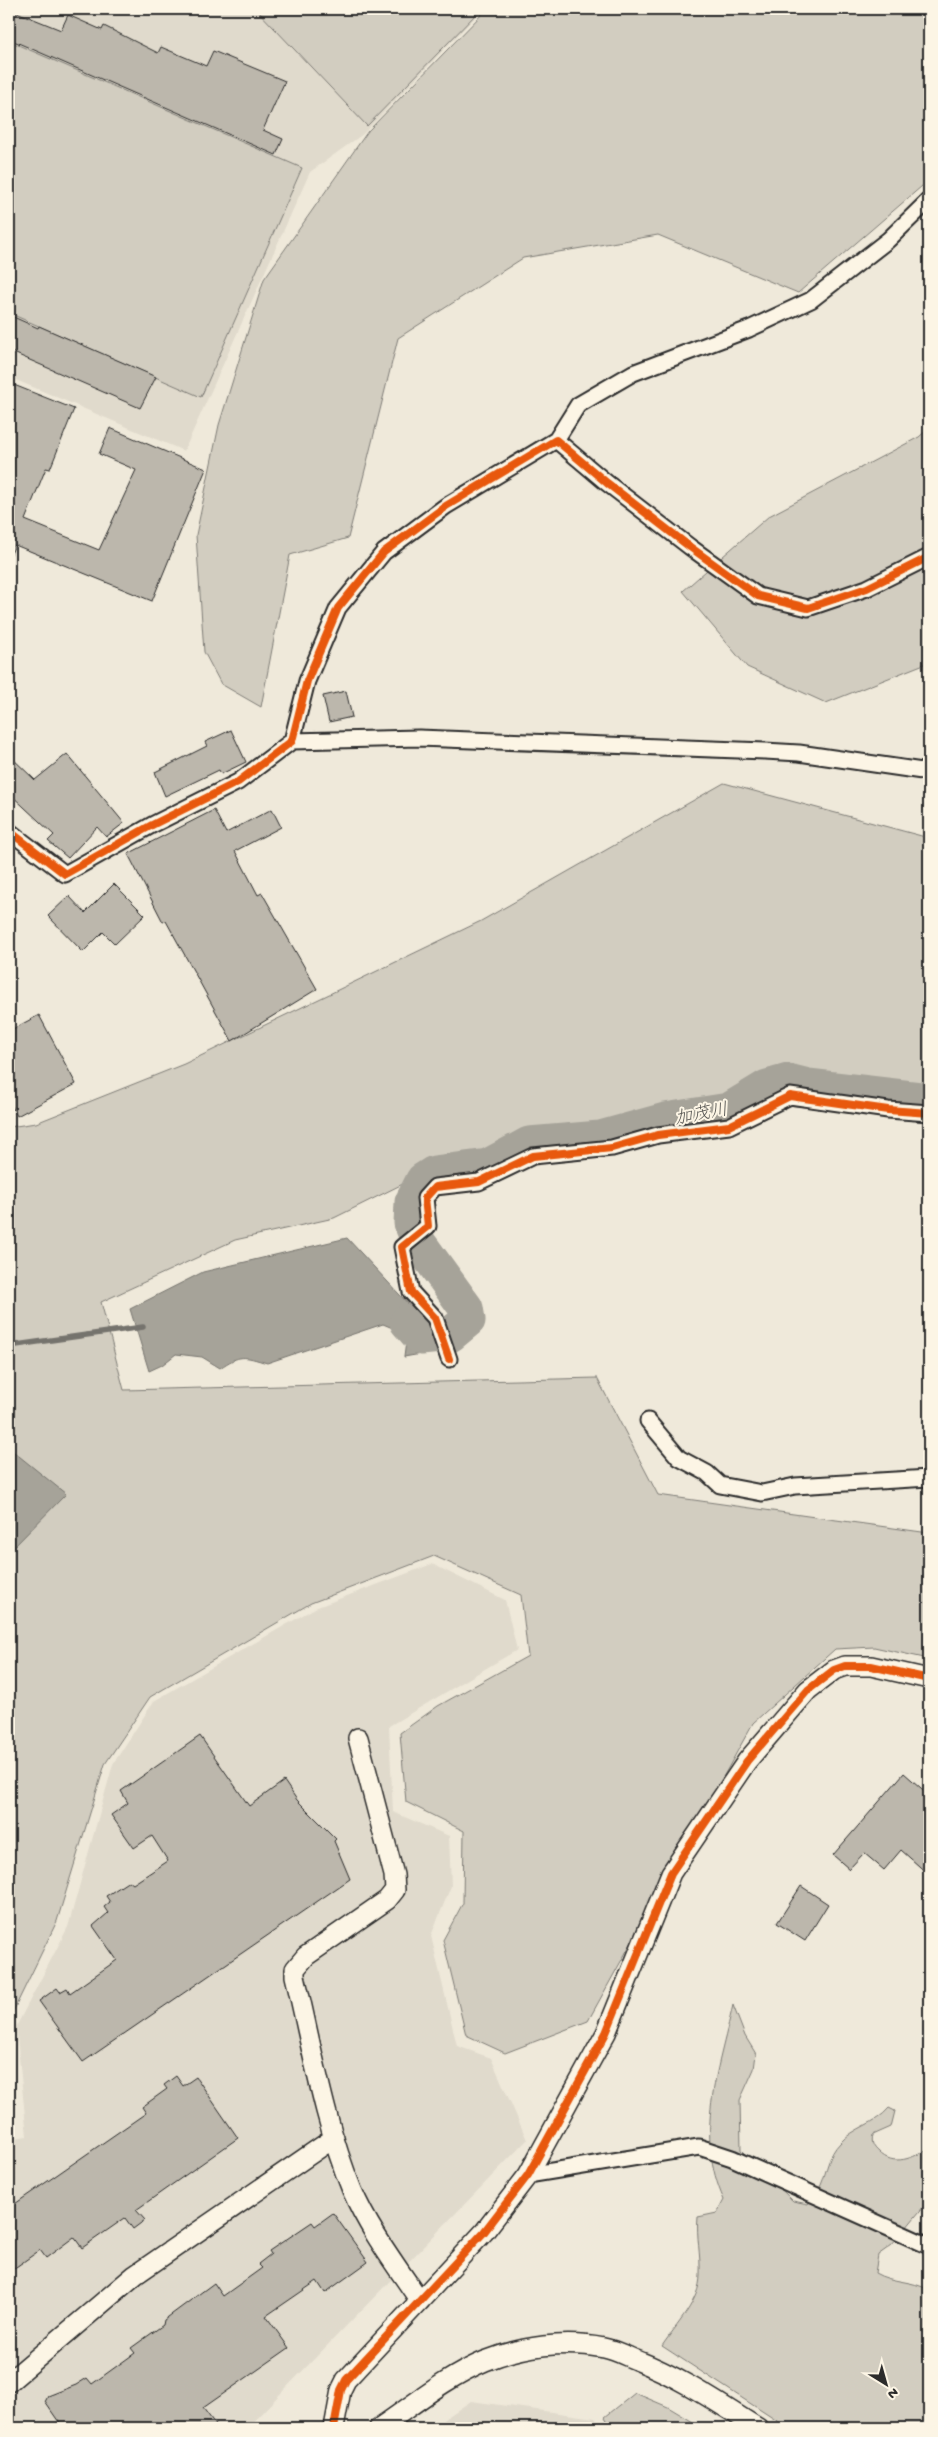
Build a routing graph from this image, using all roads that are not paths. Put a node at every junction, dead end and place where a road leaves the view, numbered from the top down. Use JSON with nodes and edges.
{"nodes":[{"id":1,"x":929,"y":200,"type":"edge"},
{"id":2,"x":556,"y":440,"type":"junction"},
{"id":3,"x":929,"y":557,"type":"edge"},
{"id":4,"x":292,"y":741,"type":"junction"},
{"id":5,"x":929,"y":772,"type":"edge"},
{"id":6,"x":9,"y":832,"type":"edge"},
{"id":7,"x":929,"y":1113,"type":"edge"},
{"id":8,"x":449,"y":1359,"type":"dead end"},
{"id":9,"x":648,"y":1421,"type":"dead end"},
{"id":10,"x":929,"y":1478,"type":"edge"},
{"id":11,"x":929,"y":1678,"type":"edge"},
{"id":12,"x":358,"y":1738,"type":"dead end"},
{"id":13,"x":334,"y":2138,"type":"junction"},
{"id":14,"x":528,"y":2175,"type":"junction"},
{"id":15,"x":929,"y":2246,"type":"edge"},
{"id":16,"x":420,"y":2301,"type":"junction"},
{"id":17,"x":9,"y":2382,"type":"edge"},
{"id":18,"x":334,"y":2428,"type":"edge"},
{"id":19,"x":379,"y":2428,"type":"edge"},
{"id":20,"x":758,"y":2428,"type":"edge"}],
"edges":[{"from":1,"to":2,"type":"street"},
{"from":2,"to":3,"type":"street"},
{"from":2,"to":4,"type":"street"},
{"from":4,"to":5,"type":"street"},
{"from":4,"to":6,"type":"street"},
{"from":7,"to":8,"type":"street"},
{"from":9,"to":10,"type":"street"},
{"from":11,"to":14,"type":"street"},
{"from":12,"to":13,"type":"street"},
{"from":13,"to":16,"type":"street"},
{"from":13,"to":17,"type":"street"},
{"from":14,"to":15,"type":"street"},
{"from":14,"to":16,"type":"street"},
{"from":16,"to":18,"type":"street"},
{"from":19,"to":20,"type":"street"}]}
